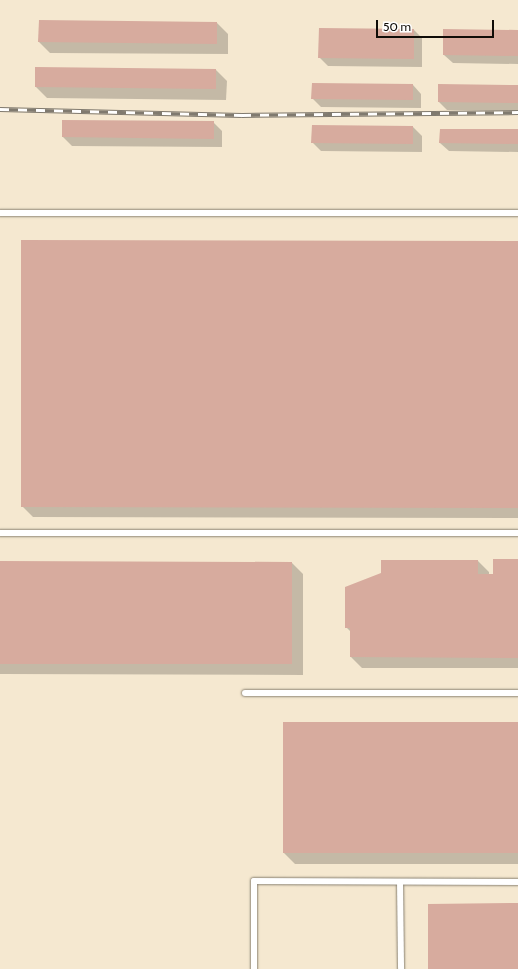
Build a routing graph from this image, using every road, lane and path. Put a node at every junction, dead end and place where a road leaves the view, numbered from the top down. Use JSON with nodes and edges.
{"nodes":[{"id":1,"x":0,"y":213,"type":"edge"},
{"id":2,"x":518,"y":213,"type":"edge"},
{"id":3,"x":0,"y":533,"type":"edge"},
{"id":4,"x":518,"y":533,"type":"edge"},
{"id":5,"x":518,"y":692,"type":"edge"},
{"id":6,"x":245,"y":693,"type":"dead end"},
{"id":7,"x":400,"y":882,"type":"junction"},
{"id":8,"x":518,"y":882,"type":"edge"},
{"id":9,"x":254,"y":969,"type":"edge"},
{"id":10,"x":401,"y":969,"type":"edge"}],
"edges":[{"from":1,"to":2,"type":"lane"},
{"from":3,"to":4,"type":"lane"},
{"from":5,"to":6,"type":"lane"},
{"from":7,"to":8,"type":"lane"},
{"from":7,"to":9,"type":"lane"},
{"from":7,"to":10,"type":"lane"}]}
